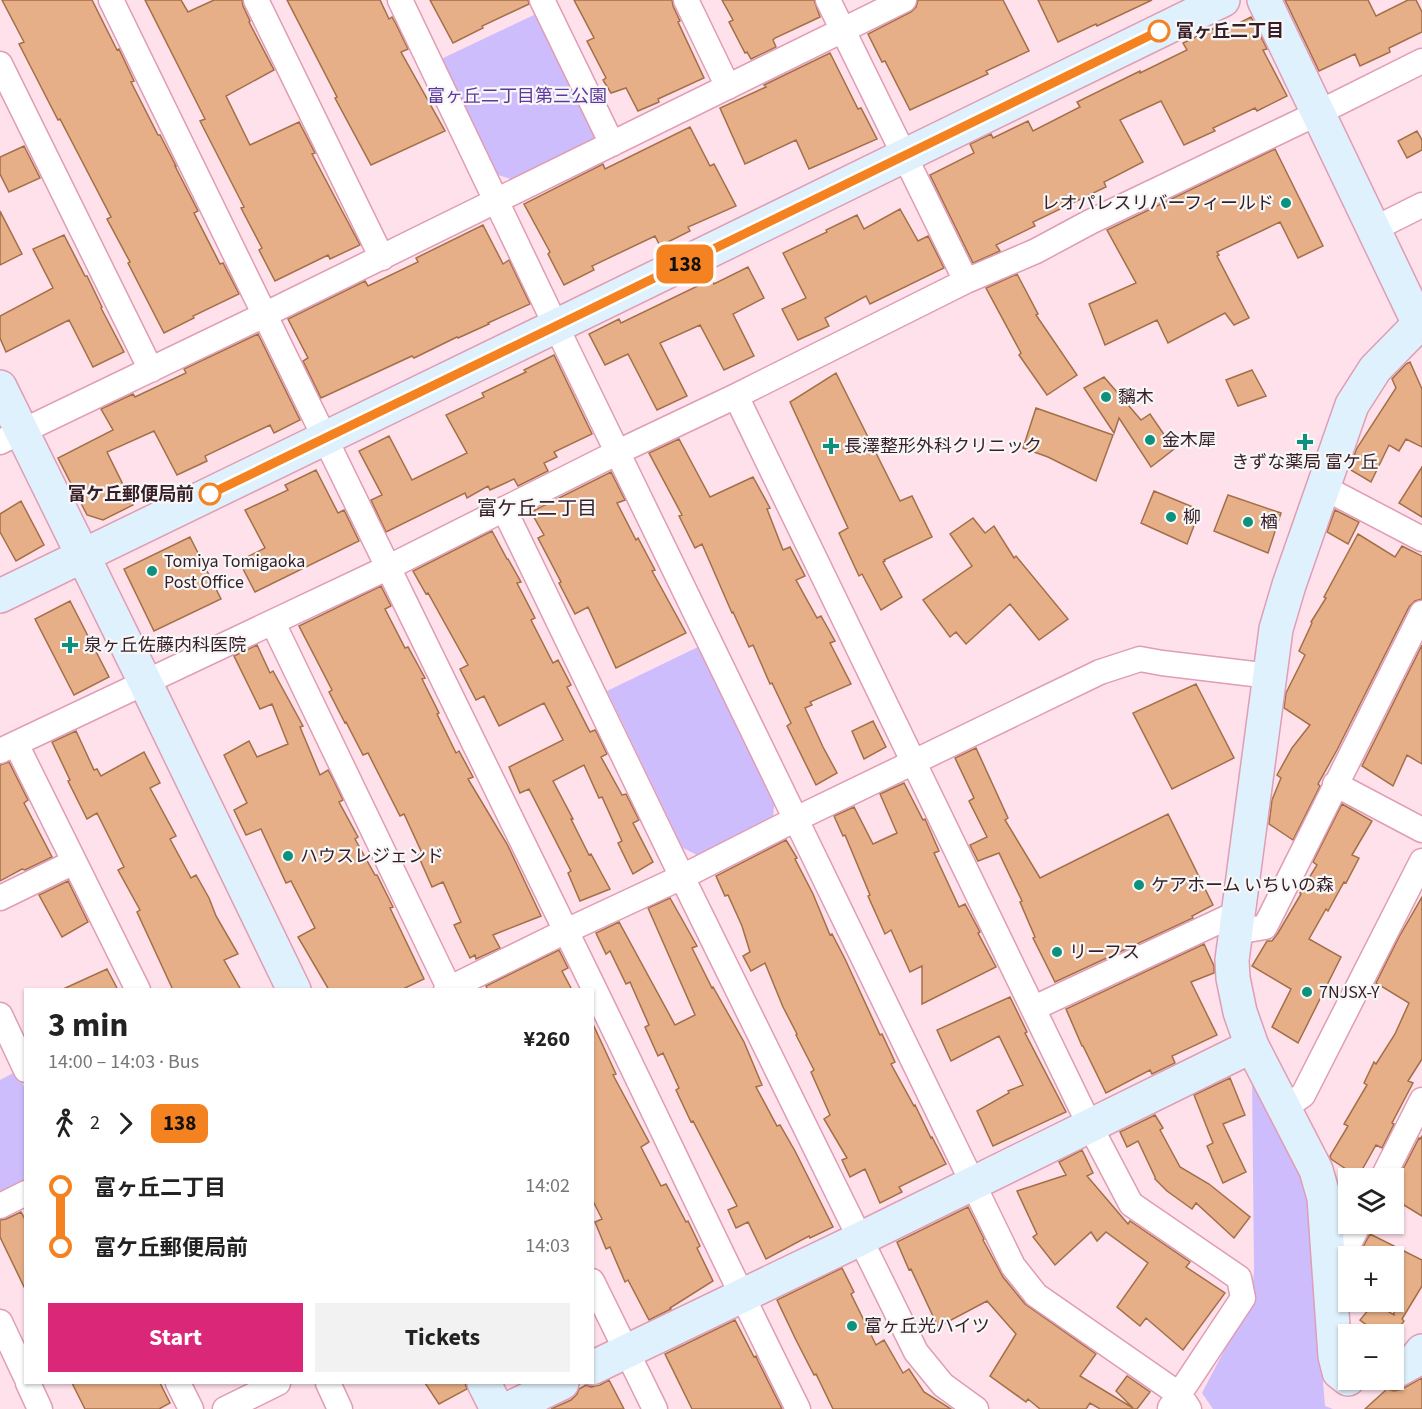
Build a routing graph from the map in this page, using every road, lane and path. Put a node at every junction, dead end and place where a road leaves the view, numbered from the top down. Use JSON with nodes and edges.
{"nodes":[{"id":1,"x":111,"y":0,"type":"edge"},
{"id":2,"x":256,"y":0,"type":"edge"},
{"id":3,"x":400,"y":0,"type":"edge"},
{"id":4,"x":542,"y":0,"type":"edge"},
{"id":5,"x":686,"y":0,"type":"edge"},
{"id":6,"x":828,"y":0,"type":"edge"},
{"id":7,"x":904,"y":0,"type":"edge"},
{"id":8,"x":1223,"y":0,"type":"edge"},
{"id":9,"x":1264,"y":0,"type":"edge"},
{"id":10,"x":843,"y":30,"type":"junction"},
{"id":11,"x":1422,"y":61,"type":"edge"},
{"id":12,"x":0,"y":64,"type":"edge"},
{"id":13,"x":728,"y":87,"type":"junction"},
{"id":14,"x":1318,"y":113,"type":"junction"},
{"id":15,"x":612,"y":144,"type":"junction"},
{"id":16,"x":904,"y":156,"type":"junction"},
{"id":17,"x":496,"y":201,"type":"junction"},
{"id":18,"x":1422,"y":205,"type":"edge"},
{"id":19,"x":1374,"y":229,"type":"junction"},
{"id":20,"x":382,"y":258,"type":"junction"},
{"id":21,"x":966,"y":281,"type":"junction"},
{"id":22,"x":264,"y":315,"type":"junction"},
{"id":23,"x":1421,"y":323,"type":"edge"},
{"id":24,"x":556,"y":326,"type":"junction"},
{"id":25,"x":151,"y":370,"type":"junction"},
{"id":26,"x":0,"y":387,"type":"edge"},
{"id":27,"x":736,"y":396,"type":"junction"},
{"id":28,"x":11,"y":437,"type":"edge"},
{"id":29,"x":325,"y":438,"type":"junction"},
{"id":30,"x":618,"y":452,"type":"junction"},
{"id":31,"x":1323,"y":487,"type":"junction"},
{"id":32,"x":504,"y":509,"type":"junction"},
{"id":33,"x":1422,"y":539,"type":"edge"},
{"id":34,"x":83,"y":555,"type":"junction"},
{"id":35,"x":387,"y":568,"type":"junction"},
{"id":36,"x":0,"y":596,"type":"edge"},
{"id":37,"x":1422,"y":613,"type":"edge"},
{"id":38,"x":273,"y":623,"type":"junction"},
{"id":39,"x":1270,"y":676,"type":"junction"},
{"id":40,"x":145,"y":682,"type":"junction"},
{"id":41,"x":8,"y":748,"type":"edge"},
{"id":42,"x":913,"y":762,"type":"junction"},
{"id":43,"x":1335,"y":784,"type":"junction"},
{"id":44,"x":796,"y":819,"type":"junction"},
{"id":45,"x":1422,"y":830,"type":"edge"},
{"id":46,"x":1422,"y":861,"type":"edge"},
{"id":47,"x":74,"y":862,"type":"junction"},
{"id":48,"x":682,"y":877,"type":"junction"},
{"id":49,"x":0,"y":898,"type":"edge"},
{"id":50,"x":1238,"y":922,"type":"junction"},
{"id":51,"x":566,"y":931,"type":"junction"},
{"id":52,"x":137,"y":988,"type":"edge"},
{"id":53,"x":293,"y":988,"type":"edge"},
{"id":54,"x":447,"y":988,"type":"edge"},
{"id":55,"x":452,"y":988,"type":"edge"},
{"id":56,"x":593,"y":988,"type":"edge"},
{"id":57,"x":594,"y":989,"type":"edge"},
{"id":58,"x":1034,"y":1008,"type":"junction"},
{"id":59,"x":0,"y":1015,"type":"edge"},
{"id":60,"x":1252,"y":1046,"type":"junction"},
{"id":61,"x":24,"y":1066,"type":"edge"},
{"id":62,"x":1422,"y":1101,"type":"edge"},
{"id":63,"x":1284,"y":1108,"type":"junction"},
{"id":64,"x":1090,"y":1126,"type":"junction"},
{"id":65,"x":1416,"y":1128,"type":"edge"},
{"id":66,"x":1389,"y":1168,"type":"edge"},
{"id":67,"x":973,"y":1184,"type":"junction"},
{"id":68,"x":24,"y":1194,"type":"edge"},
{"id":69,"x":0,"y":1206,"type":"edge"},
{"id":70,"x":1354,"y":1234,"type":"edge"},
{"id":71,"x":860,"y":1239,"type":"junction"},
{"id":72,"x":1331,"y":1279,"type":"junction"},
{"id":73,"x":594,"y":1285,"type":"edge"},
{"id":74,"x":742,"y":1296,"type":"junction"},
{"id":75,"x":0,"y":1322,"type":"edge"},
{"id":76,"x":1422,"y":1351,"type":"edge"},
{"id":77,"x":627,"y":1352,"type":"junction"},
{"id":78,"x":1404,"y":1366,"type":"edge"},
{"id":79,"x":594,"y":1367,"type":"edge"},
{"id":80,"x":1338,"y":1368,"type":"edge"},
{"id":81,"x":24,"y":1373,"type":"edge"},
{"id":82,"x":28,"y":1384,"type":"edge"},
{"id":83,"x":178,"y":1384,"type":"edge"},
{"id":84,"x":276,"y":1384,"type":"edge"},
{"id":85,"x":328,"y":1384,"type":"edge"},
{"id":86,"x":484,"y":1384,"type":"edge"},
{"id":87,"x":560,"y":1384,"type":"edge"},
{"id":88,"x":1179,"y":1404,"type":"edge"},
{"id":89,"x":40,"y":1409,"type":"edge"},
{"id":90,"x":190,"y":1409,"type":"edge"},
{"id":91,"x":225,"y":1409,"type":"edge"},
{"id":92,"x":340,"y":1409,"type":"edge"},
{"id":93,"x":497,"y":1409,"type":"edge"},
{"id":94,"x":508,"y":1409,"type":"edge"},
{"id":95,"x":655,"y":1409,"type":"edge"},
{"id":96,"x":798,"y":1409,"type":"edge"},
{"id":97,"x":976,"y":1409,"type":"edge"}],
"edges":[{"from":1,"to":22,"type":"street"},
{"from":2,"to":20,"type":"street"},
{"from":3,"to":17,"type":"street"},
{"from":4,"to":15,"type":"street"},
{"from":5,"to":13,"type":"street"},
{"from":6,"to":10,"type":"street"},
{"from":7,"to":10,"type":"street"},
{"from":8,"to":16,"type":"street"},
{"from":9,"to":14,"type":"street"},
{"from":10,"to":13,"type":"street"},
{"from":10,"to":16,"type":"street"},
{"from":11,"to":14,"type":"street"},
{"from":12,"to":25,"type":"street"},
{"from":13,"to":15,"type":"street"},
{"from":14,"to":19,"type":"street"},
{"from":14,"to":21,"type":"street"},
{"from":15,"to":17,"type":"street"},
{"from":16,"to":21,"type":"street"},
{"from":16,"to":24,"type":"street"},
{"from":17,"to":20,"type":"street"},
{"from":17,"to":24,"type":"street"},
{"from":18,"to":19,"type":"street"},
{"from":19,"to":23,"type":"street"},
{"from":20,"to":22,"type":"street"},
{"from":21,"to":27,"type":"street"},
{"from":22,"to":25,"type":"street"},
{"from":22,"to":29,"type":"street"},
{"from":23,"to":31,"type":"street"},
{"from":24,"to":29,"type":"street"},
{"from":24,"to":30,"type":"street"},
{"from":25,"to":28,"type":"street"},
{"from":26,"to":28,"type":"street"},
{"from":27,"to":30,"type":"street"},
{"from":27,"to":42,"type":"street"},
{"from":28,"to":34,"type":"street"},
{"from":29,"to":34,"type":"street"},
{"from":29,"to":35,"type":"street"},
{"from":30,"to":32,"type":"street"},
{"from":30,"to":44,"type":"street"},
{"from":31,"to":33,"type":"street"},
{"from":31,"to":39,"type":"street"},
{"from":32,"to":35,"type":"street"},
{"from":32,"to":48,"type":"street"},
{"from":34,"to":36,"type":"street"},
{"from":34,"to":40,"type":"street"},
{"from":35,"to":38,"type":"street"},
{"from":35,"to":51,"type":"street"},
{"from":37,"to":43,"type":"street"},
{"from":38,"to":40,"type":"street"},
{"from":38,"to":54,"type":"street"},
{"from":39,"to":42,"type":"street"},
{"from":39,"to":50,"type":"street"},
{"from":40,"to":41,"type":"street"},
{"from":40,"to":53,"type":"street"},
{"from":41,"to":47,"type":"street"},
{"from":42,"to":44,"type":"street"},
{"from":42,"to":58,"type":"street"},
{"from":43,"to":45,"type":"street"},
{"from":43,"to":50,"type":"street"},
{"from":44,"to":48,"type":"street"},
{"from":44,"to":67,"type":"street"},
{"from":46,"to":63,"type":"street"},
{"from":47,"to":49,"type":"street"},
{"from":47,"to":52,"type":"street"},
{"from":48,"to":51,"type":"street"},
{"from":48,"to":71,"type":"street"},
{"from":50,"to":58,"type":"street"},
{"from":50,"to":60,"type":"street"},
{"from":51,"to":55,"type":"street"},
{"from":51,"to":56,"type":"street"},
{"from":57,"to":74,"type":"street"},
{"from":58,"to":64,"type":"street"},
{"from":59,"to":61,"type":"street"},
{"from":60,"to":63,"type":"street"},
{"from":60,"to":64,"type":"street"},
{"from":62,"to":65,"type":"street"},
{"from":63,"to":72,"type":"street"},
{"from":64,"to":67,"type":"street"},
{"from":64,"to":88,"type":"street"},
{"from":65,"to":66,"type":"street"},
{"from":67,"to":71,"type":"street"},
{"from":67,"to":88,"type":"street"},
{"from":68,"to":69,"type":"street"},
{"from":70,"to":72,"type":"street"},
{"from":71,"to":74,"type":"street"},
{"from":71,"to":97,"type":"street"},
{"from":72,"to":80,"type":"street"},
{"from":73,"to":77,"type":"street"},
{"from":74,"to":77,"type":"street"},
{"from":74,"to":96,"type":"street"},
{"from":75,"to":81,"type":"street"},
{"from":76,"to":78,"type":"street"},
{"from":77,"to":79,"type":"street"},
{"from":77,"to":95,"type":"street"},
{"from":82,"to":89,"type":"street"},
{"from":83,"to":90,"type":"street"},
{"from":84,"to":91,"type":"street"},
{"from":85,"to":92,"type":"street"},
{"from":86,"to":93,"type":"street"},
{"from":87,"to":94,"type":"street"}]}
